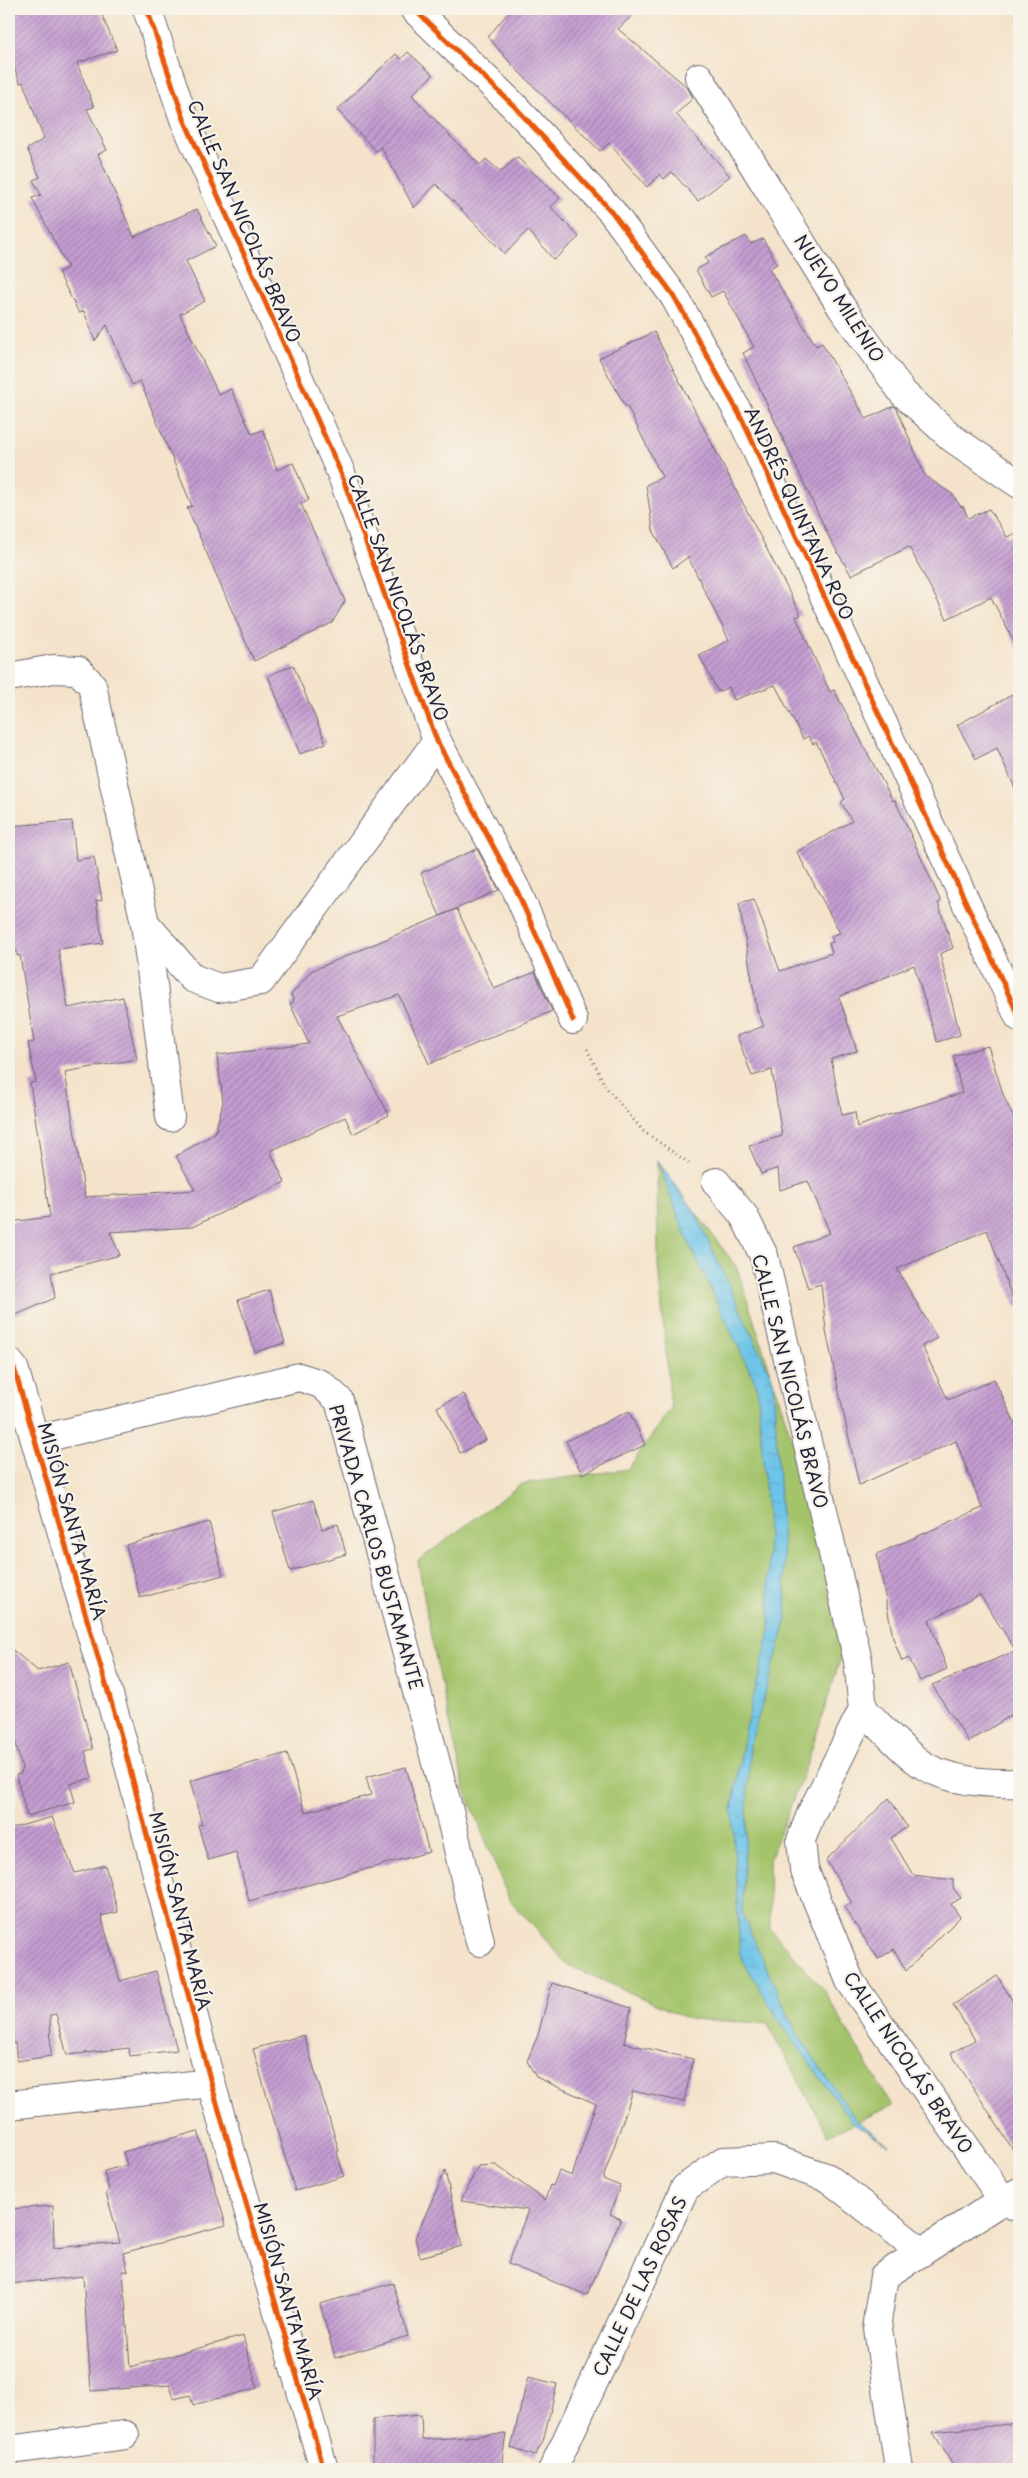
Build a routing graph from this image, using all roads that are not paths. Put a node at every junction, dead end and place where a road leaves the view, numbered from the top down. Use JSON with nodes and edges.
{"nodes":[{"id":1,"x":147,"y":9,"type":"edge"},
{"id":2,"x":414,"y":9,"type":"edge"},
{"id":3,"x":698,"y":77,"type":"dead end"},
{"id":4,"x":1019,"y":484,"type":"edge"},
{"id":5,"x":9,"y":677,"type":"edge"},
{"id":6,"x":436,"y":742,"type":"junction"},
{"id":7,"x":145,"y":923,"type":"junction"},
{"id":8,"x":1019,"y":1016,"type":"edge"},
{"id":9,"x":573,"y":1020,"type":"road end"},
{"id":10,"x":170,"y":1117,"type":"dead end"},
{"id":11,"x":716,"y":1182,"type":"road end"},
{"id":12,"x":9,"y":1362,"type":"edge"},
{"id":13,"x":36,"y":1440,"type":"junction"},
{"id":14,"x":862,"y":1709,"type":"junction"},
{"id":15,"x":1019,"y":1783,"type":"edge"},
{"id":16,"x":480,"y":1942,"type":"dead end"},
{"id":17,"x":211,"y":2084,"type":"junction"},
{"id":18,"x":9,"y":2105,"type":"edge"},
{"id":19,"x":1014,"y":2200,"type":"edge"},
{"id":20,"x":922,"y":2252,"type":"junction"},
{"id":21,"x":125,"y":2435,"type":"dead end"},
{"id":22,"x":9,"y":2450,"type":"edge"},
{"id":23,"x":324,"y":2469,"type":"edge"},
{"id":24,"x":553,"y":2469,"type":"edge"},
{"id":25,"x":899,"y":2469,"type":"edge"}],
"edges":[{"from":1,"to":6,"type":"street","name":"CALLE SAN NICOLÁS BRAVO"},
{"from":2,"to":8,"type":"street","name":"ANDRÉS QUINTANA ROO"},
{"from":3,"to":4,"type":"street","name":"NUEVO MILENIO"},
{"from":5,"to":7,"type":"street"},
{"from":6,"to":7,"type":"street"},
{"from":6,"to":9,"type":"street","name":"CALLE SAN NICOLÁS BRAVO"},
{"from":7,"to":10,"type":"street"},
{"from":11,"to":14,"type":"street","name":"CALLE SAN NICOLÁS BRAVO"},
{"from":12,"to":13,"type":"street","name":"MISIÓN SANTA MARÍA"},
{"from":13,"to":16,"type":"street","name":"PRIVADA CARLOS BUSTAMANTE"},
{"from":13,"to":17,"type":"street","name":"MISIÓN SANTA MARÍA"},
{"from":14,"to":15,"type":"street"},
{"from":14,"to":19,"type":"street","name":"CALLE NICOLÁS BRAVO"},
{"from":17,"to":18,"type":"street"},
{"from":17,"to":23,"type":"street","name":"MISIÓN SANTA MARÍA"},
{"from":19,"to":20,"type":"street"},
{"from":20,"to":24,"type":"street","name":"CALLE DE LAS ROSAS"},
{"from":20,"to":25,"type":"street"},
{"from":21,"to":22,"type":"street"}]}
